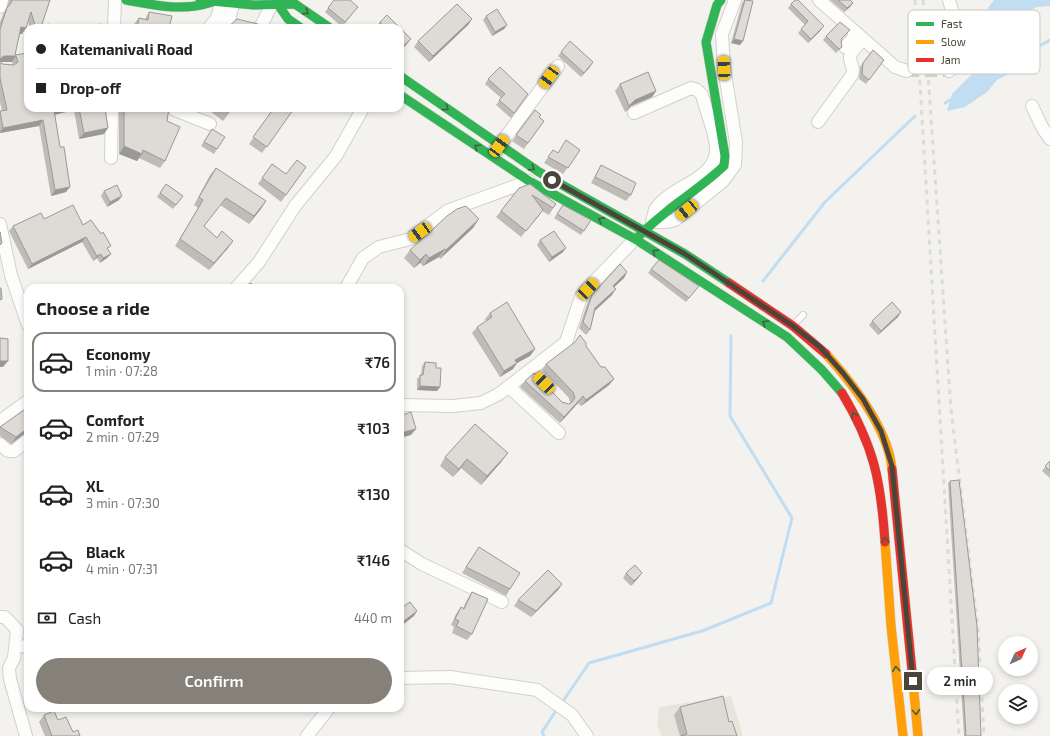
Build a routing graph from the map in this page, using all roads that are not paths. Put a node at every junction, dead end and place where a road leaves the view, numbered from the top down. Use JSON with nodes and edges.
{"nodes":[{"id":1,"x":2,"y":0,"type":"edge"},
{"id":2,"x":115,"y":0,"type":"edge"},
{"id":3,"x":126,"y":0,"type":"edge"},
{"id":4,"x":200,"y":0,"type":"edge"},
{"id":5,"x":721,"y":0,"type":"edge"},
{"id":6,"x":735,"y":0,"type":"edge"},
{"id":7,"x":819,"y":0,"type":"edge"},
{"id":8,"x":949,"y":0,"type":"edge"},
{"id":9,"x":219,"y":2,"type":"edge"},
{"id":10,"x":255,"y":3,"type":"edge"},
{"id":11,"x":275,"y":6,"type":"junction"},
{"id":12,"x":0,"y":7,"type":"edge"},
{"id":13,"x":951,"y":10,"type":"edge"},
{"id":14,"x":230,"y":17,"type":"junction"},
{"id":15,"x":252,"y":23,"type":"edge"},
{"id":16,"x":114,"y":24,"type":"edge"},
{"id":17,"x":212,"y":24,"type":"edge"},
{"id":18,"x":224,"y":24,"type":"edge"},
{"id":19,"x":295,"y":24,"type":"edge"},
{"id":20,"x":324,"y":24,"type":"edge"},
{"id":21,"x":860,"y":37,"type":"junction"},
{"id":22,"x":845,"y":47,"type":"dead end"},
{"id":23,"x":558,"y":66,"type":"dead end"},
{"id":24,"x":907,"y":71,"type":"tunnel mouth"},
{"id":25,"x":404,"y":79,"type":"edge"},
{"id":26,"x":404,"y":98,"type":"edge"},
{"id":27,"x":1032,"y":106,"type":"dead end"},
{"id":28,"x":112,"y":112,"type":"edge"},
{"id":29,"x":180,"y":112,"type":"edge"},
{"id":30,"x":361,"y":112,"type":"edge"},
{"id":31,"x":634,"y":113,"type":"dead end"},
{"id":32,"x":818,"y":122,"type":"dead end"},
{"id":33,"x":210,"y":124,"type":"dead end"},
{"id":34,"x":1050,"y":139,"type":"edge"},
{"id":35,"x":499,"y":146,"type":"junction"},
{"id":36,"x":111,"y":158,"type":"dead end"},
{"id":37,"x":529,"y":181,"type":"junction"},
{"id":38,"x":0,"y":224,"type":"edge"},
{"id":39,"x":648,"y":226,"type":"junction"},
{"id":40,"x":635,"y":239,"type":"junction"},
{"id":41,"x":240,"y":284,"type":"edge"},
{"id":42,"x":348,"y":284,"type":"edge"},
{"id":43,"x":736,"y":287,"type":"junction"},
{"id":44,"x":729,"y":300,"type":"junction"},
{"id":45,"x":24,"y":314,"type":"edge"},
{"id":46,"x":803,"y":315,"type":"dead end"},
{"id":47,"x":793,"y":326,"type":"junction"},
{"id":48,"x":787,"y":337,"type":"junction"},
{"id":49,"x":509,"y":387,"type":"junction"},
{"id":50,"x":24,"y":404,"type":"edge"},
{"id":51,"x":404,"y":405,"type":"edge"},
{"id":52,"x":0,"y":422,"type":"edge"},
{"id":53,"x":559,"y":433,"type":"dead end"},
{"id":54,"x":24,"y":443,"type":"edge"},
{"id":55,"x":0,"y":444,"type":"edge"},
{"id":56,"x":893,"y":476,"type":"junction"},
{"id":57,"x":878,"y":478,"type":"junction"},
{"id":58,"x":404,"y":553,"type":"edge"},
{"id":59,"x":502,"y":602,"type":"dead end"},
{"id":60,"x":0,"y":617,"type":"edge"},
{"id":61,"x":404,"y":678,"type":"edge"},
{"id":62,"x":326,"y":712,"type":"edge"},
{"id":63,"x":26,"y":736,"type":"edge"},
{"id":64,"x":307,"y":736,"type":"edge"},
{"id":65,"x":587,"y":736,"type":"edge"},
{"id":66,"x":903,"y":736,"type":"edge"},
{"id":67,"x":918,"y":736,"type":"edge"}],
"edges":[{"from":1,"to":12,"type":"street"},
{"from":2,"to":16,"type":"street"},
{"from":3,"to":9,"type":"main road"},
{"from":4,"to":9,"type":"main road"},
{"from":5,"to":39,"type":"main road"},
{"from":6,"to":39,"type":"street"},
{"from":7,"to":21,"type":"street"},
{"from":8,"to":13,"type":"street"},
{"from":9,"to":10,"type":"main road"},
{"from":9,"to":14,"type":"street"},
{"from":9,"to":17,"type":"street"},
{"from":10,"to":11,"type":"main road"},
{"from":11,"to":15,"type":"street"},
{"from":11,"to":19,"type":"main road"},
{"from":11,"to":20,"type":"main road","one_way":true},
{"from":14,"to":15,"type":"street"},
{"from":14,"to":18,"type":"street"},
{"from":21,"to":22,"type":"street"},
{"from":21,"to":24,"type":"street"},
{"from":21,"to":32,"type":"street"},
{"from":23,"to":35,"type":"street"},
{"from":25,"to":35,"type":"main road","one_way":true},
{"from":37,"to":26,"type":"main road","one_way":true},
{"from":27,"to":34,"type":"street"},
{"from":28,"to":36,"type":"street"},
{"from":29,"to":33,"type":"street"},
{"from":30,"to":41,"type":"street"},
{"from":31,"to":39,"type":"street"},
{"from":35,"to":39,"type":"main road","one_way":true},
{"from":40,"to":37,"type":"main road","one_way":true},
{"from":37,"to":42,"type":"street"},
{"from":38,"to":45,"type":"street"},
{"from":39,"to":40,"type":"main road"},
{"from":39,"to":43,"type":"main road"},
{"from":44,"to":40,"type":"main road","one_way":true},
{"from":40,"to":49,"type":"street"},
{"from":43,"to":44,"type":"main road"},
{"from":43,"to":47,"type":"main road"},
{"from":48,"to":44,"type":"main road","one_way":true},
{"from":46,"to":47,"type":"lane"},
{"from":47,"to":48,"type":"lane"},
{"from":47,"to":56,"type":"main road"},
{"from":57,"to":48,"type":"main road","one_way":true},
{"from":49,"to":51,"type":"street"},
{"from":49,"to":53,"type":"street"},
{"from":50,"to":52,"type":"street"},
{"from":54,"to":55,"type":"street"},
{"from":56,"to":57,"type":"main road"},
{"from":56,"to":67,"type":"main road","one_way":true},
{"from":66,"to":57,"type":"main road","one_way":true},
{"from":58,"to":59,"type":"street"},
{"from":60,"to":63,"type":"street"},
{"from":61,"to":65,"type":"street"},
{"from":62,"to":64,"type":"street"}]}
